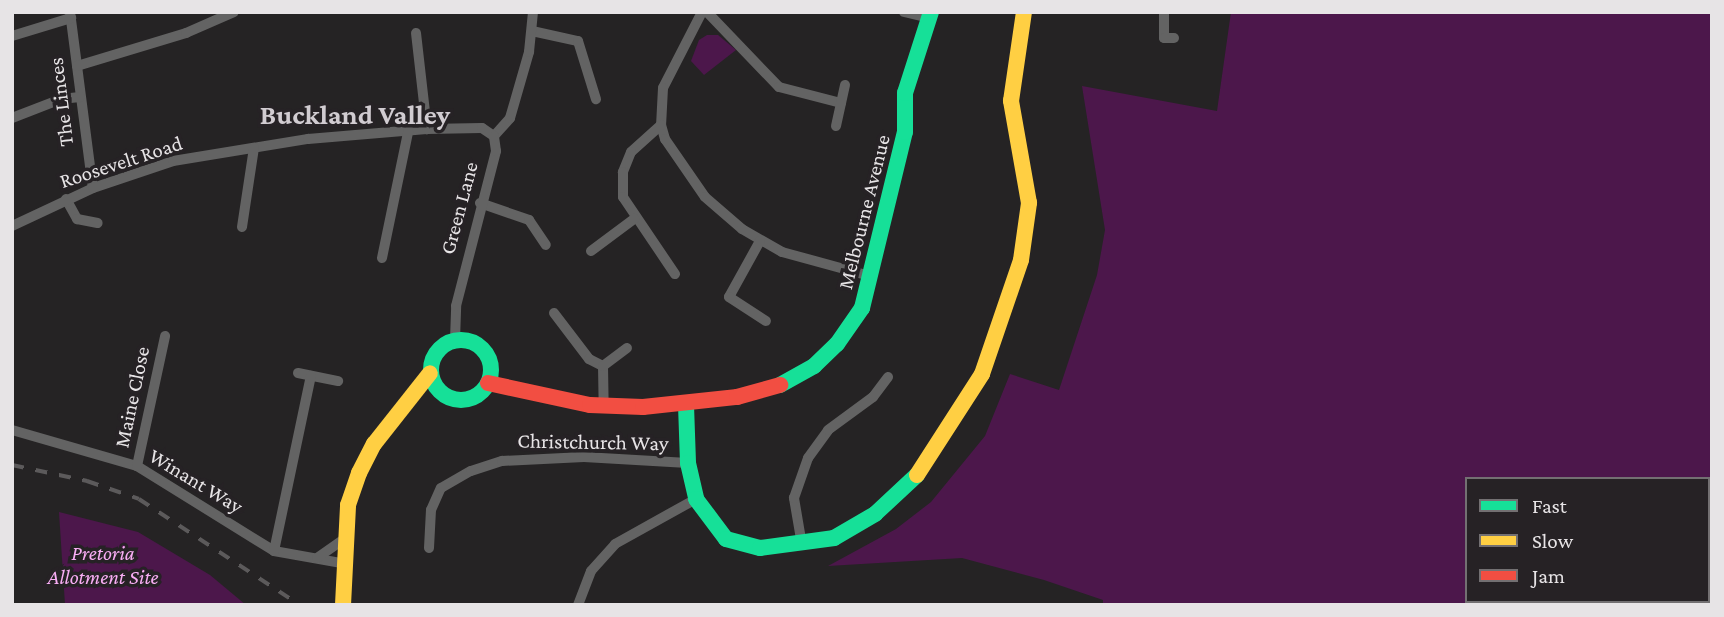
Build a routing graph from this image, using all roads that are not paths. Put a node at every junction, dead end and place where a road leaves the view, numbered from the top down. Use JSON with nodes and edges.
{"nodes":[{"id":1,"x":234,"y":12,"type":"edge"},
{"id":2,"x":533,"y":12,"type":"edge"},
{"id":3,"x":704,"y":12,"type":"edge"},
{"id":4,"x":904,"y":12,"type":"edge"},
{"id":5,"x":1024,"y":12,"type":"edge"},
{"id":6,"x":1164,"y":12,"type":"edge"},
{"id":7,"x":70,"y":15,"type":"edge"},
{"id":8,"x":931,"y":15,"type":"edge"},
{"id":9,"x":532,"y":31,"type":"junction"},
{"id":10,"x":416,"y":33,"type":"dead end"},
{"id":11,"x":12,"y":36,"type":"edge"},
{"id":12,"x":1174,"y":38,"type":"dead end"},
{"id":13,"x":77,"y":66,"type":"junction"},
{"id":14,"x":845,"y":85,"type":"dead end"},
{"id":15,"x":80,"y":97,"type":"junction"},
{"id":16,"x":596,"y":99,"type":"dead end"},
{"id":17,"x":841,"y":103,"type":"junction"},
{"id":18,"x":12,"y":118,"type":"edge"},
{"id":19,"x":661,"y":125,"type":"junction"},
{"id":20,"x":836,"y":126,"type":"dead end"},
{"id":21,"x":427,"y":129,"type":"junction"},
{"id":22,"x":408,"y":132,"type":"junction"},
{"id":23,"x":494,"y":136,"type":"junction"},
{"id":24,"x":254,"y":148,"type":"junction"},
{"id":25,"x":93,"y":188,"type":"junction"},
{"id":26,"x":66,"y":199,"type":"junction"},
{"id":27,"x":480,"y":203,"type":"junction"},
{"id":28,"x":634,"y":219,"type":"junction"},
{"id":29,"x":98,"y":223,"type":"dead end"},
{"id":30,"x":12,"y":226,"type":"edge"},
{"id":31,"x":242,"y":227,"type":"dead end"},
{"id":32,"x":760,"y":241,"type":"junction"},
{"id":33,"x":546,"y":245,"type":"dead end"},
{"id":34,"x":591,"y":251,"type":"dead end"},
{"id":35,"x":382,"y":258,"type":"dead end"},
{"id":36,"x":675,"y":275,"type":"dead end"},
{"id":37,"x":870,"y":276,"type":"junction"},
{"id":38,"x":554,"y":313,"type":"dead end"},
{"id":39,"x":766,"y":321,"type":"dead end"},
{"id":40,"x":165,"y":337,"type":"dead end"},
{"id":41,"x":455,"y":340,"type":"junction"},
{"id":42,"x":627,"y":348,"type":"dead end"},
{"id":43,"x":603,"y":366,"type":"junction"},
{"id":44,"x":299,"y":373,"type":"dead end"},
{"id":45,"x":430,"y":373,"type":"junction"},
{"id":46,"x":311,"y":376,"type":"junction"},
{"id":47,"x":888,"y":377,"type":"dead end"},
{"id":48,"x":338,"y":381,"type":"dead end"},
{"id":49,"x":488,"y":383,"type":"junction"},
{"id":50,"x":440,"y":392,"type":"junction"},
{"id":51,"x":604,"y":405,"type":"junction"},
{"id":52,"x":686,"y":405,"type":"junction"},
{"id":53,"x":406,"y":407,"type":"junction"},
{"id":54,"x":12,"y":430,"type":"edge"},
{"id":55,"x":688,"y":463,"type":"junction"},
{"id":56,"x":137,"y":466,"type":"junction"},
{"id":57,"x":696,"y":499,"type":"junction"},
{"id":58,"x":347,"y":537,"type":"junction"},
{"id":59,"x":802,"y":545,"type":"junction"},
{"id":60,"x":429,"y":548,"type":"dead end"},
{"id":61,"x":274,"y":551,"type":"junction"},
{"id":62,"x":317,"y":558,"type":"junction"},
{"id":63,"x":346,"y":564,"type":"junction"},
{"id":64,"x":343,"y":605,"type":"edge"},
{"id":65,"x":578,"y":605,"type":"edge"}],
"edges":[{"from":1,"to":13,"type":"street"},
{"from":2,"to":9,"type":"street","name":"Green Lane"},
{"from":3,"to":17,"type":"street"},
{"from":3,"to":19,"type":"street"},
{"from":4,"to":8,"type":"street"},
{"from":5,"to":59,"type":"street"},
{"from":6,"to":12,"type":"street"},
{"from":7,"to":11,"type":"street"},
{"from":7,"to":13,"type":"street","name":"The Linces"},
{"from":8,"to":37,"type":"street","name":"Melbourne Avenue"},
{"from":9,"to":16,"type":"street"},
{"from":9,"to":23,"type":"street","name":"Green Lane"},
{"from":10,"to":21,"type":"street"},
{"from":13,"to":15,"type":"street","name":"The Linces"},
{"from":14,"to":17,"type":"street"},
{"from":15,"to":18,"type":"street"},
{"from":15,"to":25,"type":"street","name":"The Linces"},
{"from":17,"to":20,"type":"street"},
{"from":19,"to":28,"type":"street"},
{"from":19,"to":32,"type":"street"},
{"from":21,"to":22,"type":"street","name":"Roosevelt Road"},
{"from":21,"to":23,"type":"street","name":"Roosevelt Road"},
{"from":22,"to":24,"type":"street","name":"Roosevelt Road"},
{"from":22,"to":35,"type":"street"},
{"from":23,"to":27,"type":"street","name":"Green Lane"},
{"from":24,"to":25,"type":"street","name":"Roosevelt Road"},
{"from":24,"to":31,"type":"street"},
{"from":25,"to":26,"type":"street","name":"Roosevelt Road"},
{"from":26,"to":29,"type":"street"},
{"from":26,"to":30,"type":"street","name":"Roosevelt Road"},
{"from":27,"to":33,"type":"street"},
{"from":27,"to":41,"type":"street","name":"Green Lane"},
{"from":28,"to":34,"type":"street"},
{"from":28,"to":36,"type":"street"},
{"from":32,"to":37,"type":"street"},
{"from":32,"to":39,"type":"street"},
{"from":37,"to":52,"type":"street","name":"Melbourne Avenue"},
{"from":38,"to":43,"type":"street"},
{"from":40,"to":56,"type":"street","name":"Maine Close"},
{"from":41,"to":45,"type":"street"},
{"from":41,"to":49,"type":"street"},
{"from":42,"to":43,"type":"street"},
{"from":43,"to":51,"type":"street"},
{"from":44,"to":46,"type":"street"},
{"from":45,"to":50,"type":"street"},
{"from":45,"to":53,"type":"street"},
{"from":46,"to":48,"type":"street"},
{"from":46,"to":61,"type":"street"},
{"from":47,"to":59,"type":"street"},
{"from":49,"to":50,"type":"street"},
{"from":49,"to":51,"type":"street","name":"Melbourne Avenue"},
{"from":50,"to":53,"type":"street"},
{"from":51,"to":52,"type":"street","name":"Melbourne Avenue"},
{"from":52,"to":55,"type":"street"},
{"from":53,"to":58,"type":"street"},
{"from":54,"to":56,"type":"street","name":"Winant Way"},
{"from":55,"to":57,"type":"street"},
{"from":55,"to":60,"type":"street","name":"Christchurch Way"},
{"from":56,"to":61,"type":"street","name":"Winant Way"},
{"from":57,"to":59,"type":"street"},
{"from":57,"to":65,"type":"street"},
{"from":58,"to":62,"type":"street"},
{"from":58,"to":63,"type":"street"},
{"from":61,"to":62,"type":"street","name":"Winant Way"},
{"from":62,"to":63,"type":"street","name":"Winant Way"},
{"from":63,"to":64,"type":"street"}]}
